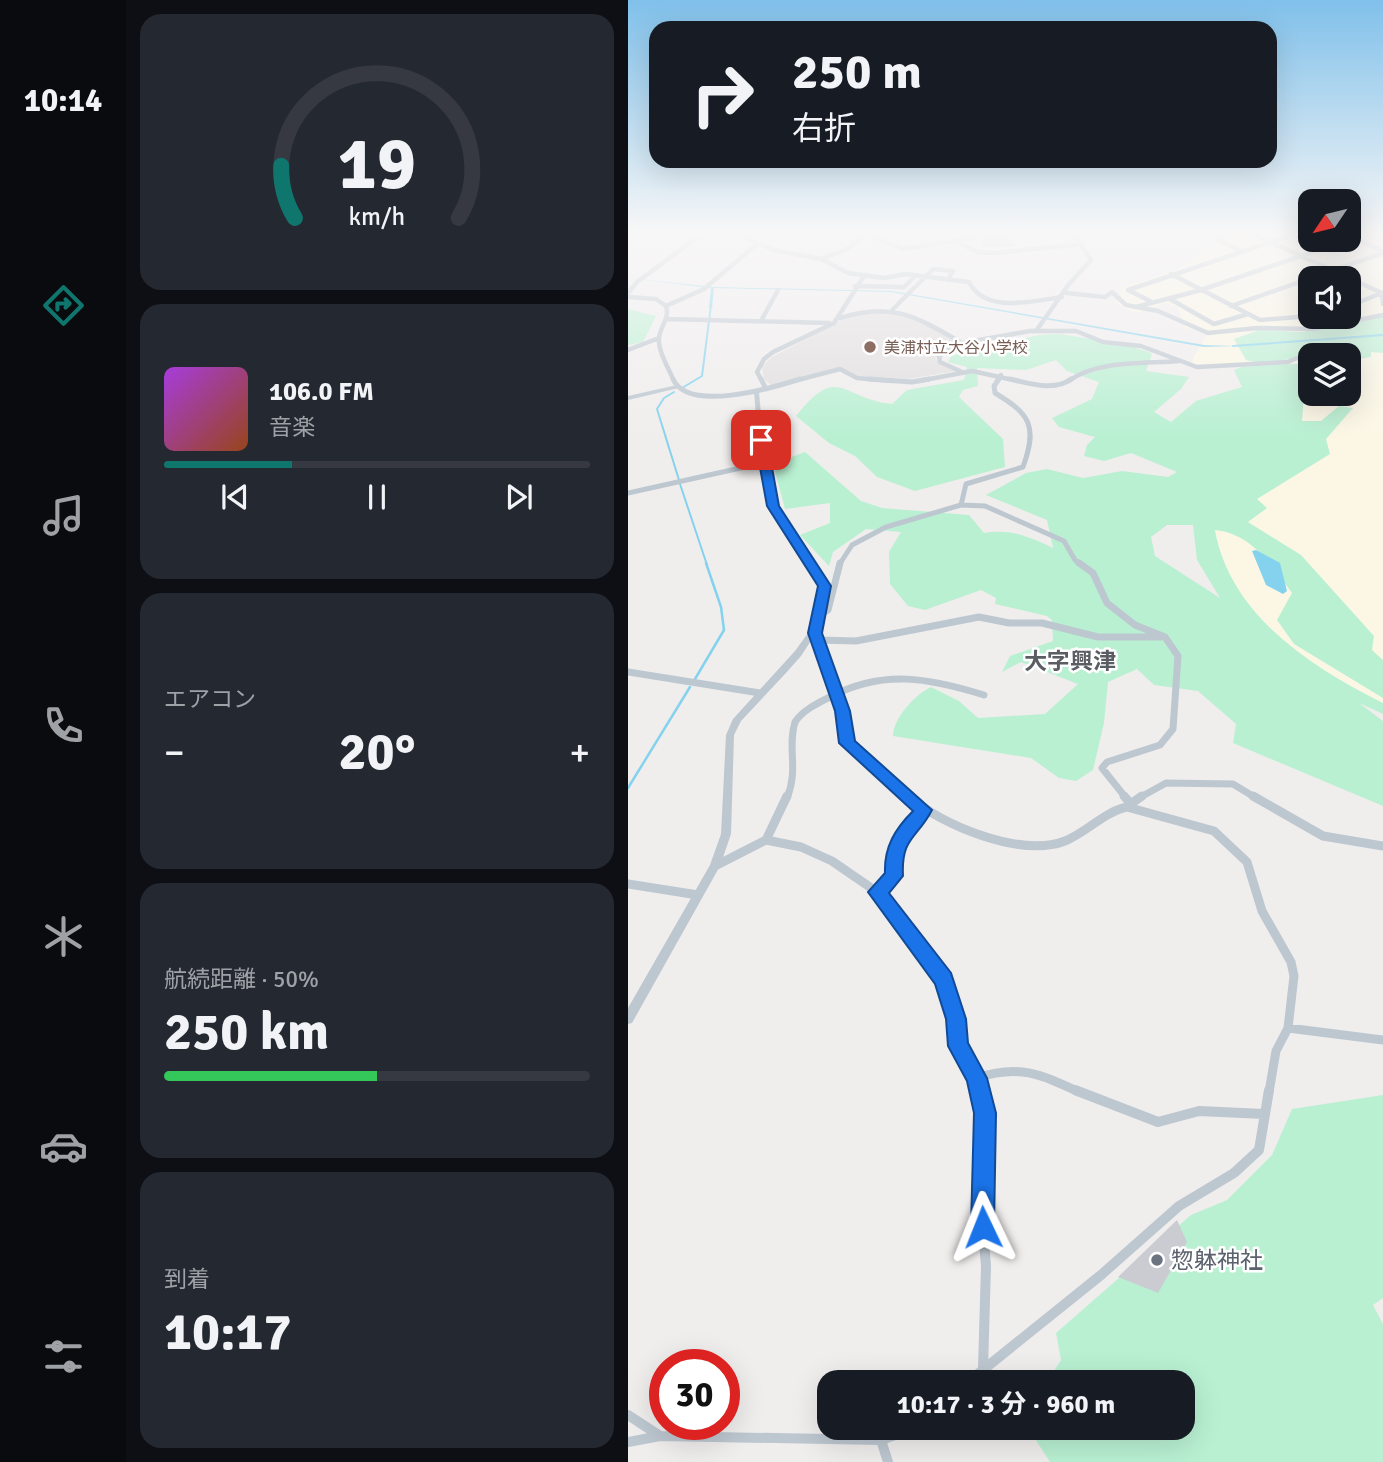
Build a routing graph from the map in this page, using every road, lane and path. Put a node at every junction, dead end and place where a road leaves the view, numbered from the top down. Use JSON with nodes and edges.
{"nodes":[{"id":1,"x":661,"y":302,"type":"edge"},
{"id":2,"x":674,"y":302,"type":"edge"},
{"id":3,"x":771,"y":302,"type":"edge"},
{"id":4,"x":846,"y":302,"type":"edge"},
{"id":5,"x":900,"y":302,"type":"edge"},
{"id":6,"x":1058,"y":302,"type":"edge"},
{"id":7,"x":1121,"y":302,"type":"edge"},
{"id":8,"x":1147,"y":302,"type":"edge"},
{"id":9,"x":1176,"y":302,"type":"edge"},
{"id":10,"x":1224,"y":302,"type":"edge"},
{"id":11,"x":1242,"y":302,"type":"edge"},
{"id":12,"x":666,"y":306,"type":"junction"},
{"id":13,"x":1231,"y":306,"type":"junction"},
{"id":14,"x":1135,"y":307,"type":"junction"},
{"id":15,"x":893,"y":309,"type":"junction"},
{"id":16,"x":1248,"y":314,"type":"junction"},
{"id":17,"x":1298,"y":315,"type":"edge"},
{"id":18,"x":1383,"y":315,"type":"edge"},
{"id":19,"x":666,"y":319,"type":"junction"},
{"id":20,"x":761,"y":321,"type":"junction"},
{"id":21,"x":836,"y":321,"type":"junction"},
{"id":22,"x":1036,"y":331,"type":"junction"},
{"id":23,"x":659,"y":338,"type":"junction"},
{"id":24,"x":962,"y":342,"type":"junction"},
{"id":25,"x":628,"y":350,"type":"edge"},
{"id":26,"x":1297,"y":358,"type":"dead end"},
{"id":27,"x":1179,"y":361,"type":"junction"},
{"id":28,"x":963,"y":372,"type":"junction"},
{"id":29,"x":1001,"y":375,"type":"junction"},
{"id":30,"x":677,"y":387,"type":"junction"},
{"id":31,"x":766,"y":389,"type":"junction"},
{"id":32,"x":756,"y":393,"type":"junction"},
{"id":33,"x":628,"y":398,"type":"edge"},
{"id":34,"x":763,"y":463,"type":"junction"},
{"id":35,"x":628,"y":493,"type":"edge"},
{"id":36,"x":961,"y":505,"type":"junction"},
{"id":37,"x":821,"y":614,"type":"junction"},
{"id":38,"x":816,"y":637,"type":"junction"},
{"id":39,"x":1165,"y":637,"type":"junction"},
{"id":40,"x":628,"y":672,"type":"edge"},
{"id":41,"x":760,"y":693,"type":"junction"},
{"id":42,"x":836,"y":693,"type":"junction"},
{"id":43,"x":984,"y":695,"type":"dead end"},
{"id":44,"x":1129,"y":805,"type":"junction"},
{"id":45,"x":924,"y":810,"type":"junction"},
{"id":46,"x":766,"y":840,"type":"junction"},
{"id":47,"x":1383,"y":846,"type":"edge"},
{"id":48,"x":715,"y":866,"type":"junction"},
{"id":49,"x":628,"y":884,"type":"edge"},
{"id":50,"x":877,"y":892,"type":"junction"},
{"id":51,"x":698,"y":895,"type":"junction"},
{"id":52,"x":628,"y":1019,"type":"edge"},
{"id":53,"x":1288,"y":1028,"type":"junction"},
{"id":54,"x":1383,"y":1040,"type":"edge"},
{"id":55,"x":977,"y":1078,"type":"junction"},
{"id":56,"x":1264,"y":1114,"type":"junction"},
{"id":57,"x":983,"y":1369,"type":"joint"},
{"id":58,"x":628,"y":1415,"type":"edge"},
{"id":59,"x":649,"y":1429,"type":"edge"},
{"id":60,"x":740,"y":1437,"type":"edge"},
{"id":61,"x":649,"y":1438,"type":"edge"},
{"id":62,"x":817,"y":1439,"type":"edge"},
{"id":63,"x":881,"y":1440,"type":"edge"},
{"id":64,"x":628,"y":1442,"type":"edge"},
{"id":65,"x":888,"y":1462,"type":"edge"}],
"edges":[{"from":1,"to":12,"type":"street"},
{"from":2,"to":12,"type":"street"},
{"from":3,"to":20,"type":"street"},
{"from":4,"to":21,"type":"street"},
{"from":5,"to":15,"type":"street"},
{"from":6,"to":22,"type":"street"},
{"from":7,"to":14,"type":"street"},
{"from":8,"to":14,"type":"street"},
{"from":9,"to":16,"type":"street"},
{"from":10,"to":13,"type":"street"},
{"from":11,"to":13,"type":"street"},
{"from":12,"to":19,"type":"street"},
{"from":13,"to":16,"type":"street"},
{"from":14,"to":18,"type":"street"},
{"from":15,"to":21,"type":"street"},
{"from":15,"to":24,"type":"street"},
{"from":16,"to":17,"type":"street"},
{"from":19,"to":20,"type":"street"},
{"from":19,"to":23,"type":"street"},
{"from":20,"to":21,"type":"street"},
{"from":21,"to":31,"type":"street"},
{"from":22,"to":24,"type":"street"},
{"from":22,"to":27,"type":"street"},
{"from":23,"to":25,"type":"street"},
{"from":23,"to":30,"type":"street"},
{"from":24,"to":28,"type":"street"},
{"from":26,"to":27,"type":"street"},
{"from":27,"to":29,"type":"street"},
{"from":28,"to":29,"type":"street"},
{"from":28,"to":31,"type":"street"},
{"from":29,"to":36,"type":"street"},
{"from":30,"to":32,"type":"street"},
{"from":30,"to":33,"type":"street"},
{"from":31,"to":32,"type":"street"},
{"from":32,"to":34,"type":"street"},
{"from":34,"to":35,"type":"street"},
{"from":34,"to":37,"type":"street"},
{"from":36,"to":37,"type":"street"},
{"from":36,"to":39,"type":"street"},
{"from":37,"to":38,"type":"street"},
{"from":38,"to":39,"type":"street"},
{"from":38,"to":41,"type":"street"},
{"from":38,"to":42,"type":"street"},
{"from":39,"to":44,"type":"street"},
{"from":40,"to":41,"type":"street"},
{"from":41,"to":48,"type":"street"},
{"from":42,"to":43,"type":"street"},
{"from":42,"to":45,"type":"street"},
{"from":42,"to":46,"type":"street"},
{"from":44,"to":45,"type":"street"},
{"from":44,"to":47,"type":"street"},
{"from":44,"to":53,"type":"street"},
{"from":45,"to":50,"type":"street"},
{"from":46,"to":48,"type":"street"},
{"from":46,"to":50,"type":"street"},
{"from":48,"to":51,"type":"street"},
{"from":49,"to":51,"type":"street"},
{"from":50,"to":55,"type":"street"},
{"from":51,"to":52,"type":"street"},
{"from":53,"to":54,"type":"street"},
{"from":53,"to":56,"type":"street"},
{"from":55,"to":56,"type":"street"},
{"from":55,"to":57,"type":"street"},
{"from":56,"to":57,"type":"street"},
{"from":58,"to":59,"type":"street"},
{"from":60,"to":62,"type":"street"},
{"from":61,"to":64,"type":"street"},
{"from":63,"to":65,"type":"street"}]}
